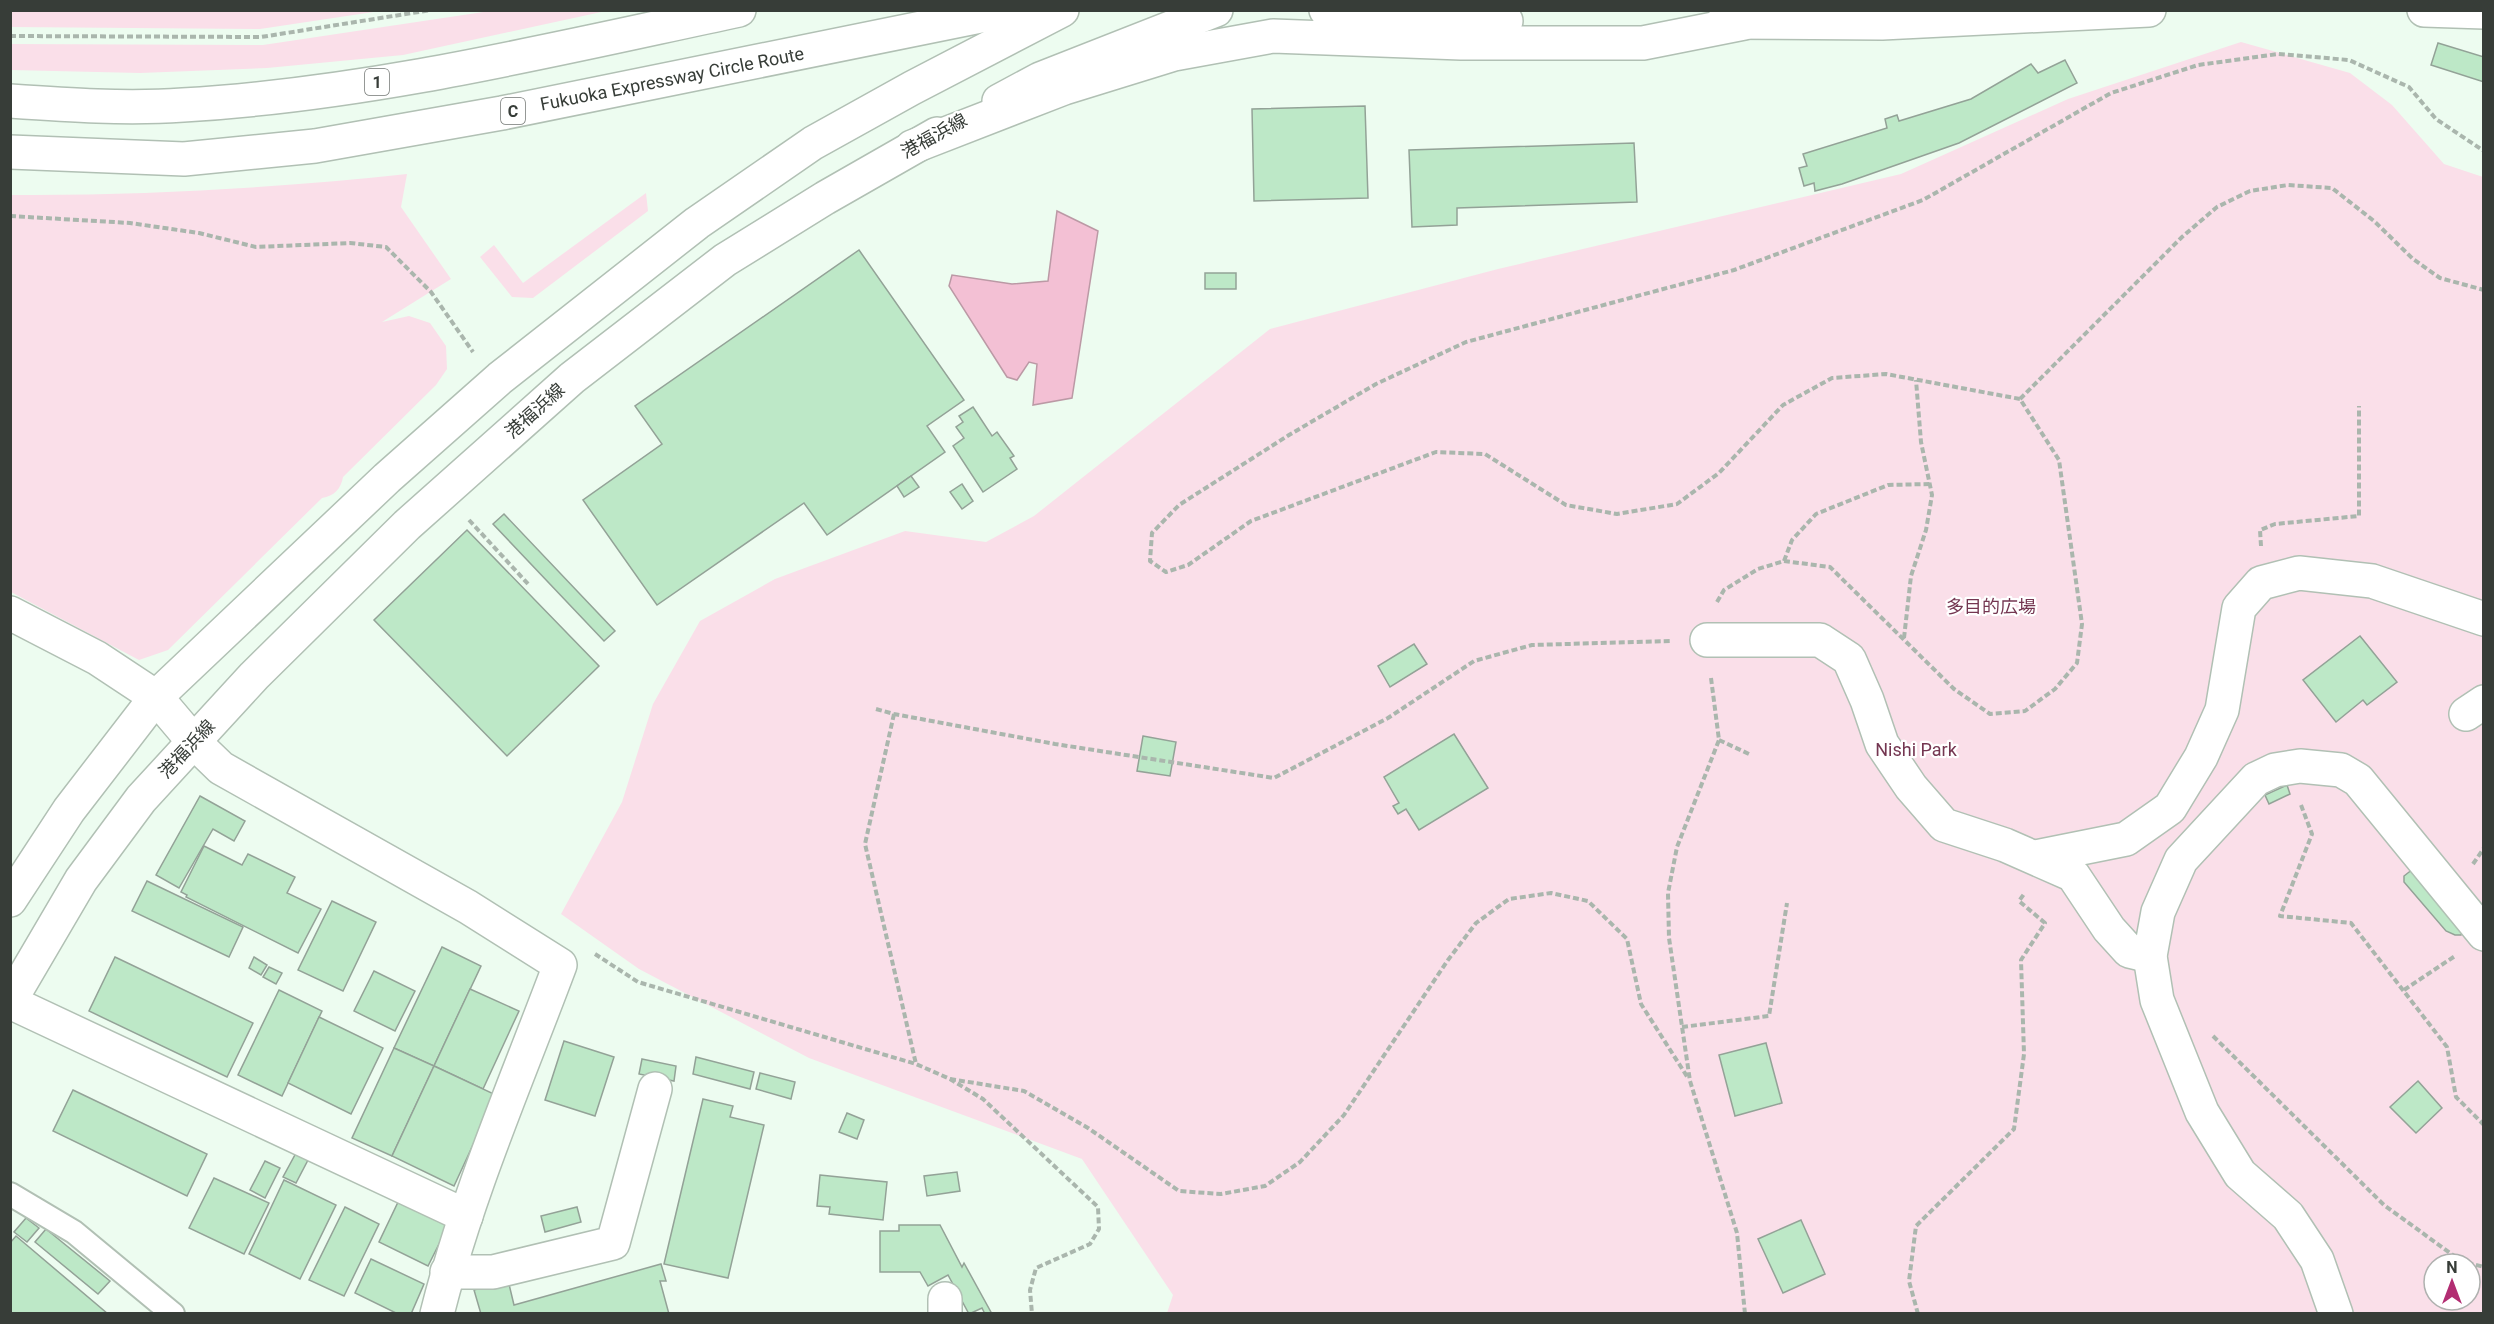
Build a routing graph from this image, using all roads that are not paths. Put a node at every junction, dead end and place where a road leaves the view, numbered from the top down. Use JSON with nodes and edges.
{"nodes":[{"id":1,"x":739,"y":10,"type":"edge"},
{"id":2,"x":1010,"y":10,"type":"edge"},
{"id":3,"x":1062,"y":10,"type":"edge"},
{"id":4,"x":1216,"y":10,"type":"edge"},
{"id":5,"x":1326,"y":10,"type":"edge"},
{"id":6,"x":2149,"y":10,"type":"edge"},
{"id":7,"x":2424,"y":10,"type":"edge"},
{"id":8,"x":2484,"y":12,"type":"edge"},
{"id":9,"x":1744,"y":22,"type":"junction"},
{"id":10,"x":10,"y":101,"type":"edge"},
{"id":11,"x":912,"y":147,"type":"junction"},
{"id":12,"x":10,"y":152,"type":"edge"},
{"id":13,"x":10,"y":613,"type":"edge"},
{"id":14,"x":2484,"y":619,"type":"edge"},
{"id":15,"x":1707,"y":640,"type":"road end"},
{"id":16,"x":156,"y":697,"type":"junction"},
{"id":17,"x":194,"y":742,"type":"junction"},
{"id":18,"x":2036,"y":857,"type":"junction"},
{"id":19,"x":10,"y":900,"type":"edge"},
{"id":20,"x":2474,"y":943,"type":"edge"},
{"id":21,"x":2150,"y":956,"type":"junction"},
{"id":22,"x":10,"y":1001,"type":"edge"},
{"id":23,"x":655,"y":1089,"type":"dead end"},
{"id":24,"x":10,"y":1194,"type":"edge"},
{"id":25,"x":466,"y":1216,"type":"junction"},
{"id":26,"x":447,"y":1272,"type":"junction"},
{"id":27,"x":173,"y":1314,"type":"edge"},
{"id":28,"x":437,"y":1314,"type":"edge"},
{"id":29,"x":2336,"y":1314,"type":"edge"}],
"edges":[{"from":1,"to":10,"type":"main road","number":"1"},
{"from":2,"to":12,"type":"main road","name":"Fukuoka Expressway Circle Route","number":"C"},
{"from":3,"to":16,"type":"main road"},
{"from":4,"to":11,"type":"main road","name":"港福浜線"},
{"from":5,"to":9,"type":"main road"},
{"from":6,"to":9,"type":"main road"},
{"from":7,"to":8,"type":"main road"},
{"from":9,"to":11,"type":"main road"},
{"from":11,"to":17,"type":"main road","name":"港福浜線"},
{"from":13,"to":16,"type":"main road"},
{"from":14,"to":18,"type":"main road"},
{"from":15,"to":18,"type":"main road"},
{"from":16,"to":17,"type":"main road"},
{"from":16,"to":19,"type":"main road"},
{"from":17,"to":22,"type":"main road","name":"港福浜線"},
{"from":17,"to":25,"type":"main road"},
{"from":18,"to":21,"type":"main road"},
{"from":20,"to":21,"type":"main road"},
{"from":21,"to":29,"type":"main road"},
{"from":22,"to":25,"type":"main road"},
{"from":23,"to":26,"type":"main road"},
{"from":24,"to":27,"type":"lane"},
{"from":25,"to":26,"type":"main road"},
{"from":26,"to":28,"type":"main road"}]}
